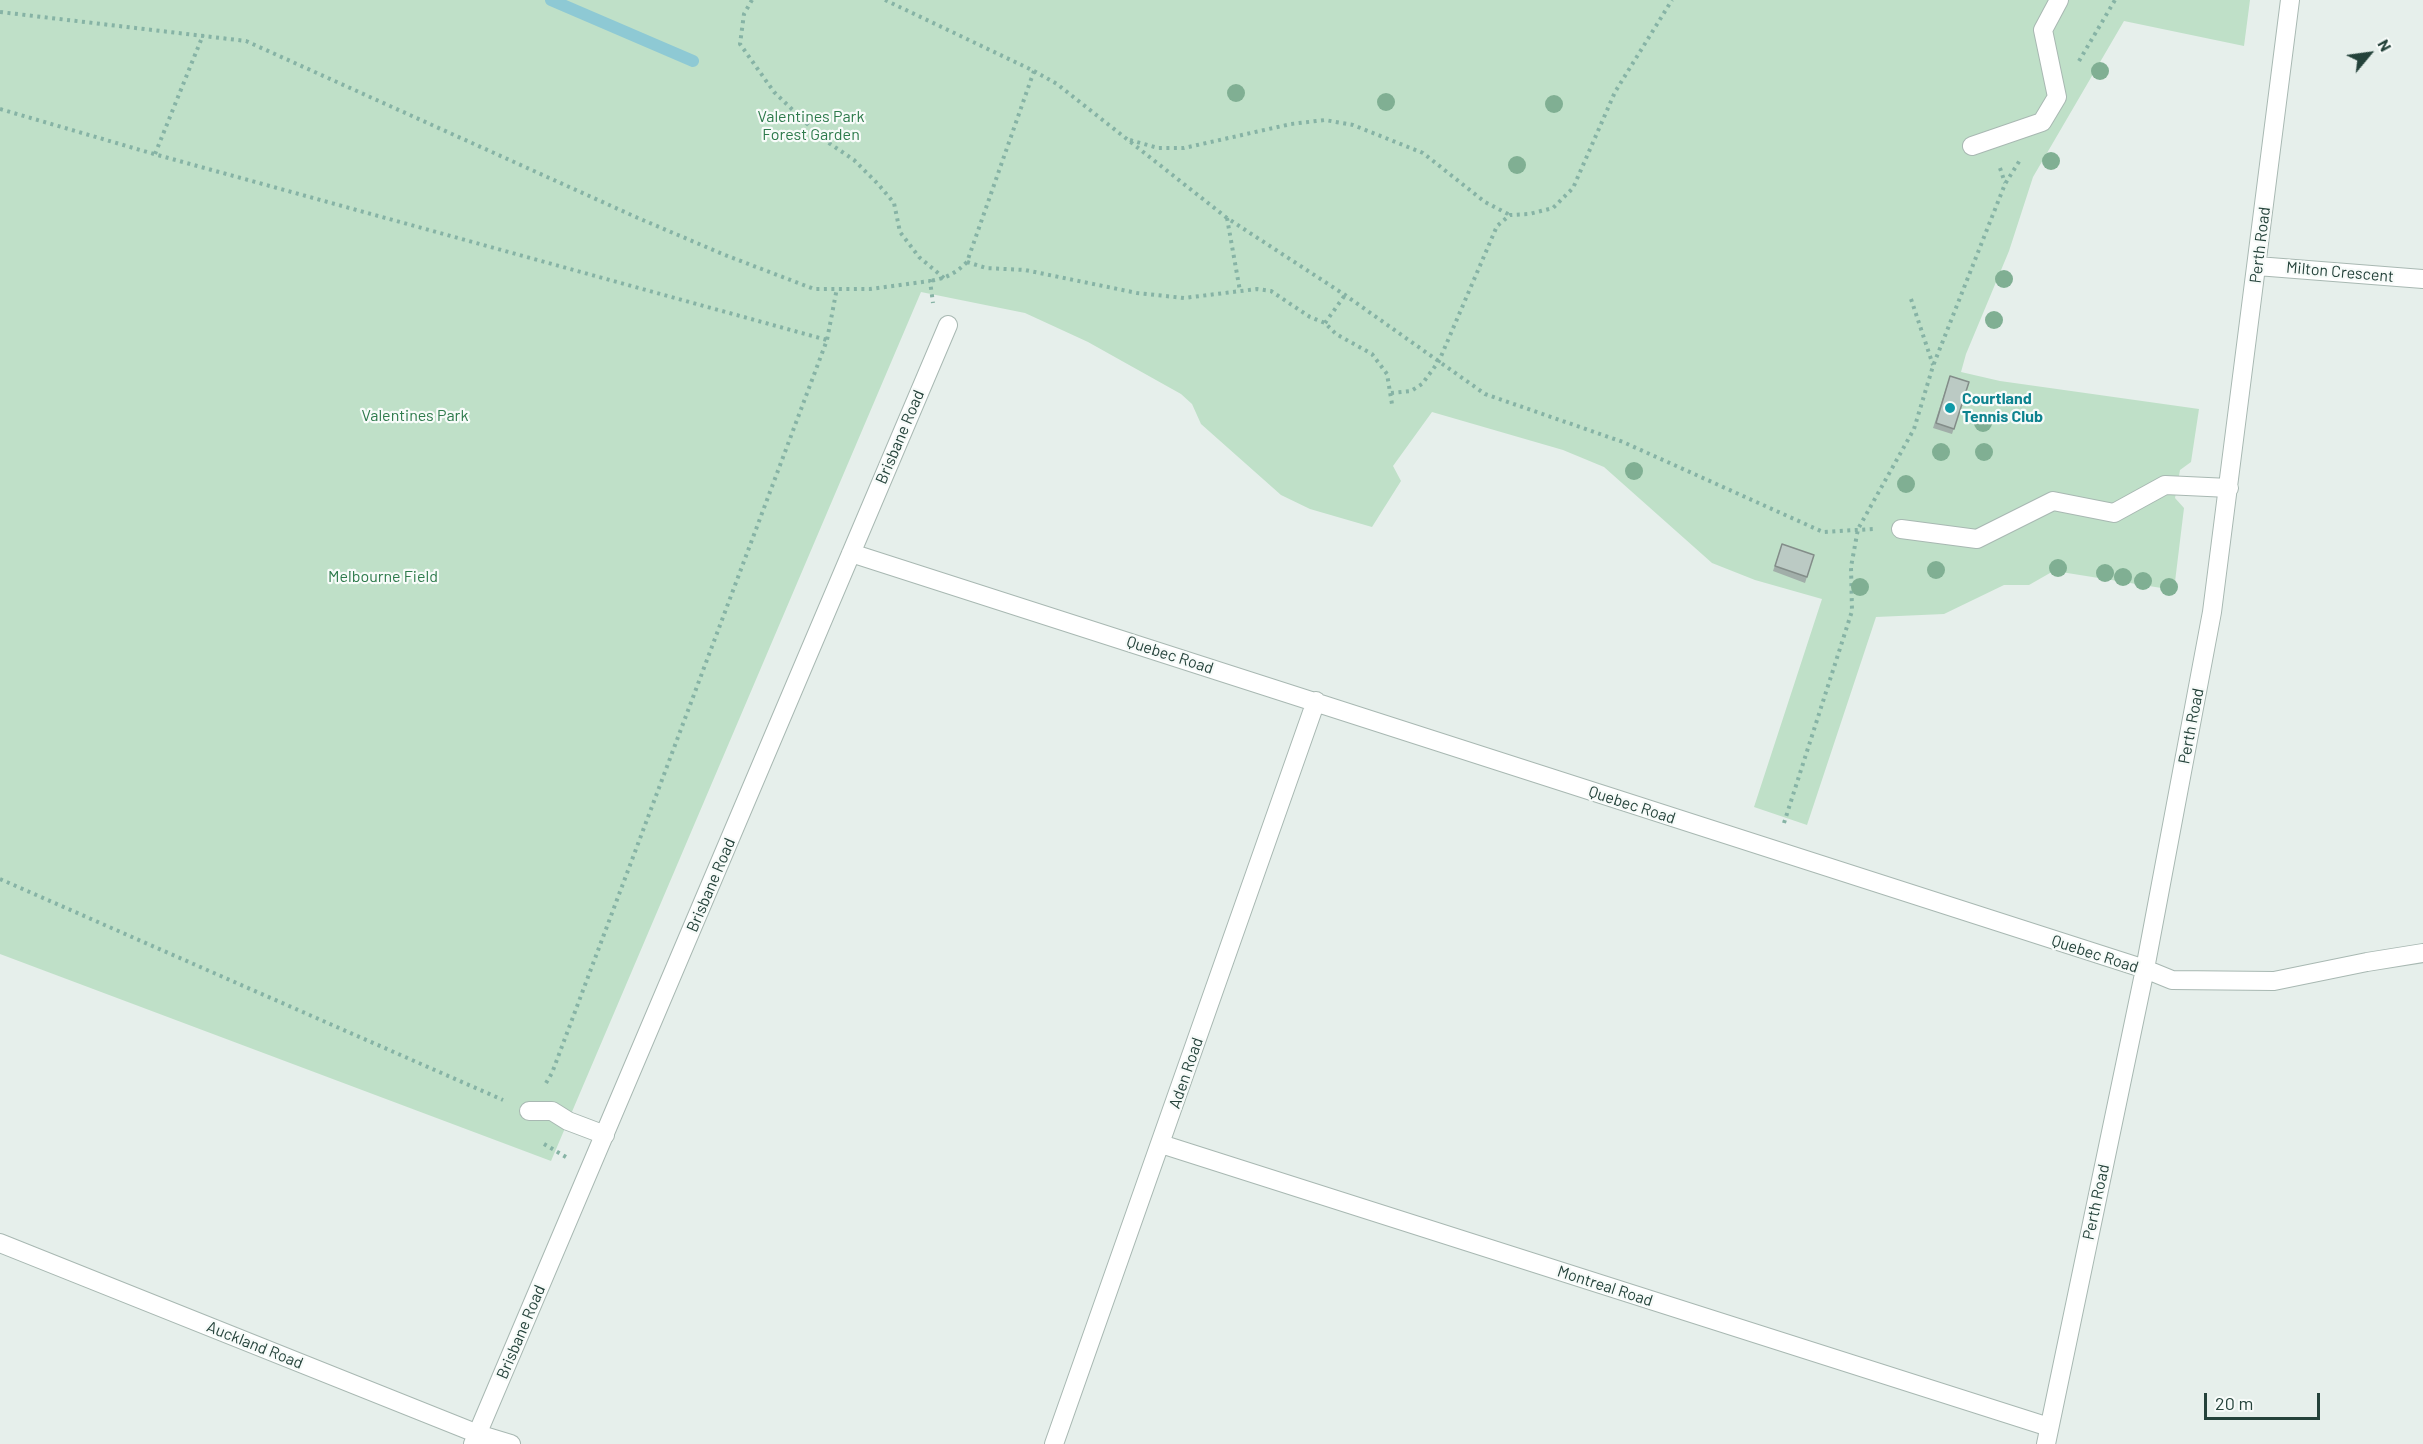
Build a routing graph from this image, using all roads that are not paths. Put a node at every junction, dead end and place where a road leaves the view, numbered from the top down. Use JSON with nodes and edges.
{"nodes":[{"id":1,"x":2059,"y":0,"type":"edge"},
{"id":2,"x":2290,"y":0,"type":"edge"},
{"id":3,"x":1972,"y":146,"type":"dead end"},
{"id":4,"x":2257,"y":266,"type":"junction"},
{"id":5,"x":2423,"y":279,"type":"edge"},
{"id":6,"x":948,"y":325,"type":"road end"},
{"id":7,"x":2229,"y":488,"type":"junction"},
{"id":8,"x":1901,"y":530,"type":"road end"},
{"id":9,"x":851,"y":553,"type":"junction"},
{"id":10,"x":1316,"y":701,"type":"junction"},
{"id":11,"x":2423,"y":953,"type":"edge"},
{"id":12,"x":2145,"y":969,"type":"junction"},
{"id":13,"x":529,"y":1111,"type":"road end"},
{"id":14,"x":605,"y":1135,"type":"junction"},
{"id":15,"x":1161,"y":1144,"type":"junction"},
{"id":16,"x":0,"y":1243,"type":"edge"},
{"id":17,"x":2048,"y":1436,"type":"edge"},
{"id":18,"x":475,"y":1439,"type":"edge"},
{"id":19,"x":511,"y":1444,"type":"edge"},
{"id":20,"x":1054,"y":1444,"type":"edge"}],
"edges":[{"from":1,"to":3,"type":"street"},
{"from":2,"to":4,"type":"street","name":"Perth Road"},
{"from":4,"to":5,"type":"street","name":"Milton Crescent"},
{"from":4,"to":7,"type":"street","name":"Perth Road"},
{"from":6,"to":9,"type":"street","name":"Brisbane Road"},
{"from":7,"to":8,"type":"street"},
{"from":7,"to":12,"type":"street","name":"Perth Road"},
{"from":9,"to":10,"type":"street","name":"Quebec Road"},
{"from":9,"to":14,"type":"street","name":"Brisbane Road"},
{"from":10,"to":12,"type":"street","name":"Quebec Road"},
{"from":10,"to":15,"type":"street","name":"Aden Road"},
{"from":11,"to":12,"type":"street","name":"Quebec Road"},
{"from":12,"to":17,"type":"street","name":"Perth Road"},
{"from":13,"to":14,"type":"street"},
{"from":14,"to":18,"type":"street","name":"Brisbane Road"},
{"from":15,"to":17,"type":"street","name":"Montreal Road"},
{"from":15,"to":20,"type":"street","name":"Aden Road"},
{"from":16,"to":18,"type":"street","name":"Auckland Road"},
{"from":18,"to":19,"type":"street","name":"Auckland Road"}]}
